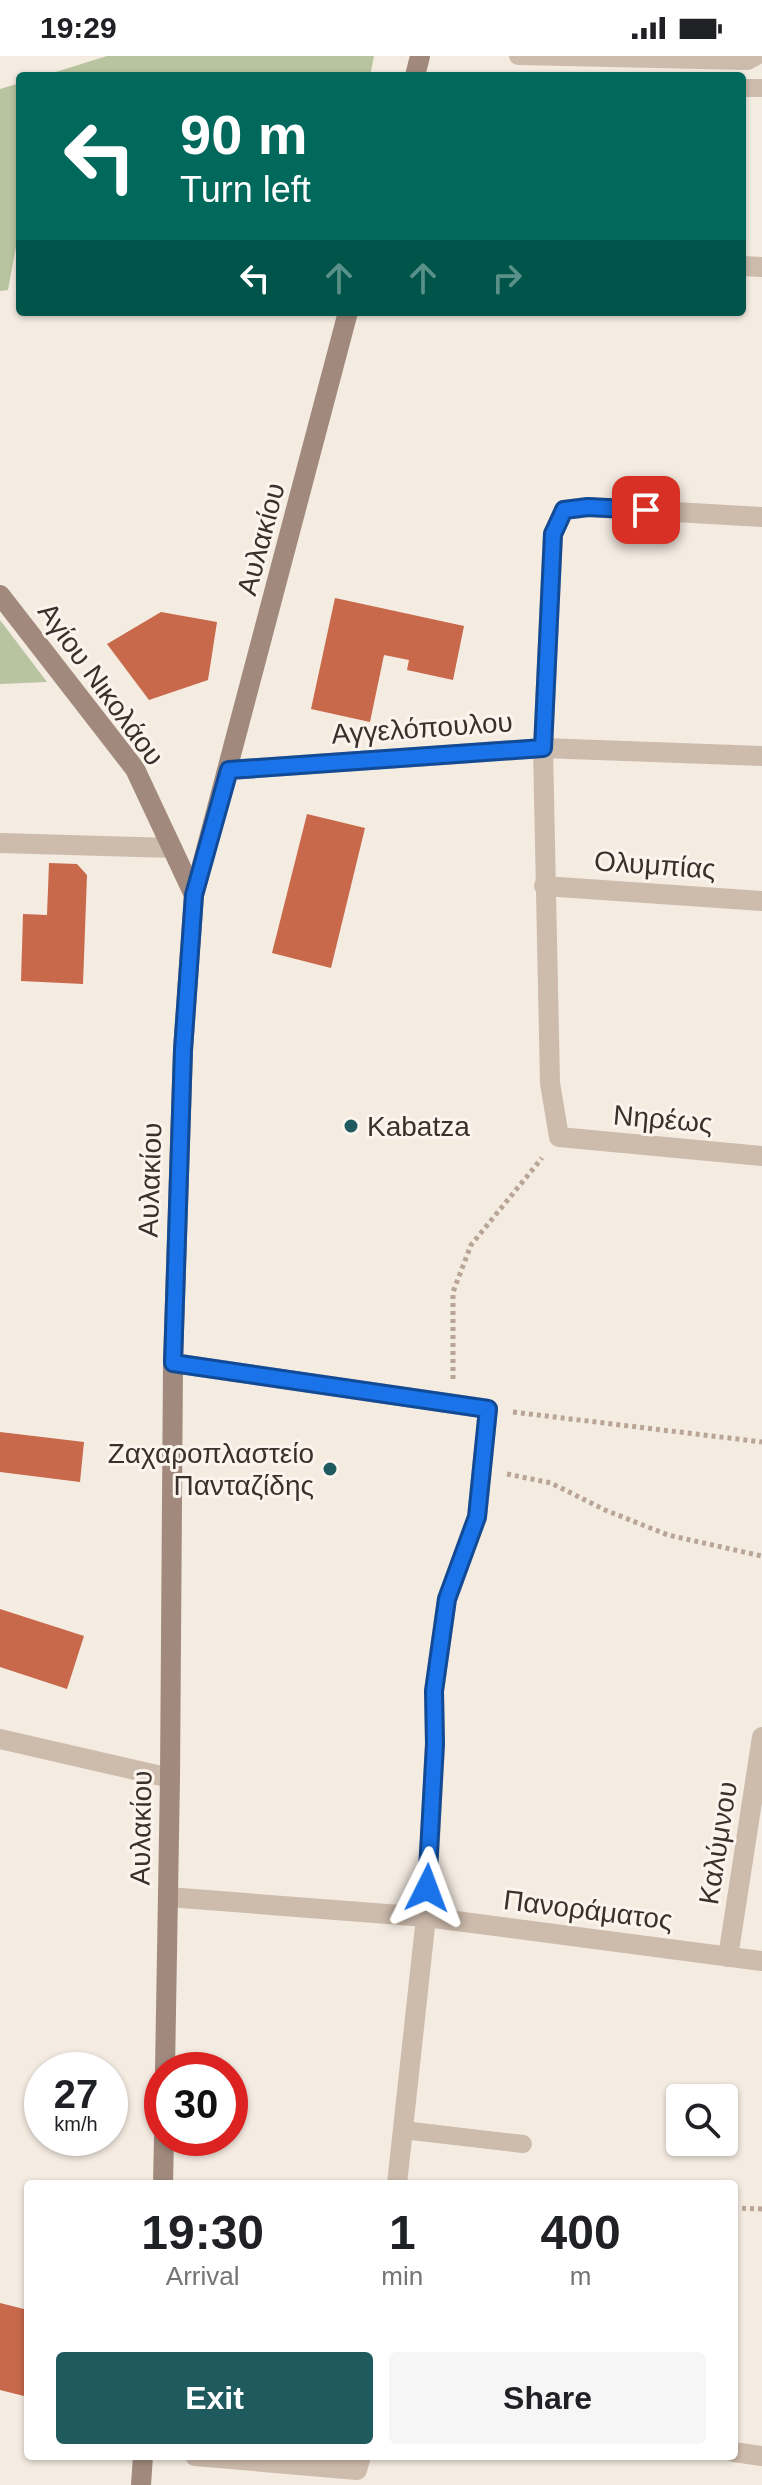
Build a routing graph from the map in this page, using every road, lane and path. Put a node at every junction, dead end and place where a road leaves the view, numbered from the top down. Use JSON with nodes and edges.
{"nodes":[{"id":1,"x":518,"y":56,"type":"edge"},
{"id":2,"x":757,"y":56,"type":"edge"},
{"id":3,"x":347,"y":316,"type":"edge"},
{"id":4,"x":762,"y":517,"type":"edge"},
{"id":5,"x":0,"y":595,"type":"edge"},
{"id":6,"x":543,"y":748,"type":"junction"},
{"id":7,"x":762,"y":756,"type":"edge"},
{"id":8,"x":229,"y":770,"type":"junction"},
{"id":9,"x":0,"y":843,"type":"edge"},
{"id":10,"x":172,"y":848,"type":"junction"},
{"id":11,"x":544,"y":886,"type":"junction"},
{"id":12,"x":194,"y":895,"type":"junction"},
{"id":13,"x":762,"y":901,"type":"edge"},
{"id":14,"x":559,"y":1137,"type":"junction"},
{"id":15,"x":762,"y":1156,"type":"edge"},
{"id":16,"x":173,"y":1363,"type":"junction"},
{"id":17,"x":453,"y":1404,"type":"junction"},
{"id":18,"x":488,"y":1409,"type":"junction"},
{"id":19,"x":762,"y":1442,"type":"edge"},
{"id":20,"x":482,"y":1470,"type":"junction"},
{"id":21,"x":762,"y":1556,"type":"edge"},
{"id":22,"x":762,"y":1737,"type":"edge"},
{"id":23,"x":0,"y":1739,"type":"edge"},
{"id":24,"x":170,"y":1778,"type":"junction"},
{"id":25,"x":168,"y":1897,"type":"junction"},
{"id":26,"x":426,"y":1917,"type":"junction"},
{"id":27,"x":728,"y":1957,"type":"junction"},
{"id":28,"x":762,"y":1961,"type":"edge"},
{"id":29,"x":165,"y":2052,"type":"edge"},
{"id":30,"x":403,"y":2130,"type":"junction"},
{"id":31,"x":523,"y":2144,"type":"dead end"},
{"id":32,"x":164,"y":2156,"type":"edge"},
{"id":33,"x":163,"y":2180,"type":"edge"},
{"id":34,"x":397,"y":2180,"type":"edge"},
{"id":35,"x":738,"y":2208,"type":"edge"},
{"id":36,"x":762,"y":2209,"type":"edge"},
{"id":37,"x":738,"y":2453,"type":"edge"},
{"id":38,"x":762,"y":2456,"type":"edge"},
{"id":39,"x":143,"y":2460,"type":"edge"},
{"id":40,"x":242,"y":2460,"type":"edge"},
{"id":41,"x":358,"y":2470,"type":"edge"},
{"id":42,"x":141,"y":2485,"type":"edge"}],
"edges":[{"from":1,"to":2,"type":"lane"},
{"from":3,"to":8,"type":"main road","name":"Αυλακίου"},
{"from":4,"to":6,"type":"street"},
{"from":5,"to":10,"type":"main road","name":"Αγίου Νικολάου"},
{"from":6,"to":7,"type":"street","name":"Αγγελόπουλου"},
{"from":6,"to":8,"type":"street","name":"Αγγελόπουλου"},
{"from":6,"to":11,"type":"street"},
{"from":8,"to":12,"type":"main road","name":"Αυλακίου"},
{"from":9,"to":10,"type":"street"},
{"from":10,"to":12,"type":"main road","name":"Αγίου Νικολάου"},
{"from":11,"to":13,"type":"street","name":"Ολυμπίας"},
{"from":11,"to":14,"type":"street"},
{"from":12,"to":16,"type":"main road","name":"Αυλακίου"},
{"from":14,"to":15,"type":"street","name":"Νηρέως"},
{"from":14,"to":17,"type":"path"},
{"from":16,"to":17,"type":"street"},
{"from":16,"to":24,"type":"main road","name":"Αυλακίου"},
{"from":17,"to":18,"type":"street"},
{"from":18,"to":19,"type":"path"},
{"from":18,"to":20,"type":"street"},
{"from":20,"to":21,"type":"path"},
{"from":20,"to":26,"type":"street"},
{"from":22,"to":27,"type":"street","name":"Καλύμνου"},
{"from":23,"to":24,"type":"street"},
{"from":24,"to":25,"type":"main road","name":"Αυλακίου"},
{"from":25,"to":26,"type":"street","name":"Πανοράματος"},
{"from":25,"to":29,"type":"main road","name":"Αυλακίου"},
{"from":26,"to":27,"type":"street","name":"Πανοράματος"},
{"from":26,"to":30,"type":"street"},
{"from":27,"to":28,"type":"street","name":"Πανοράματος"},
{"from":30,"to":31,"type":"lane"},
{"from":30,"to":34,"type":"street"},
{"from":32,"to":33,"type":"main road"},
{"from":35,"to":36,"type":"path"},
{"from":37,"to":38,"type":"street"},
{"from":39,"to":42,"type":"main road"},
{"from":40,"to":41,"type":"street"}]}
